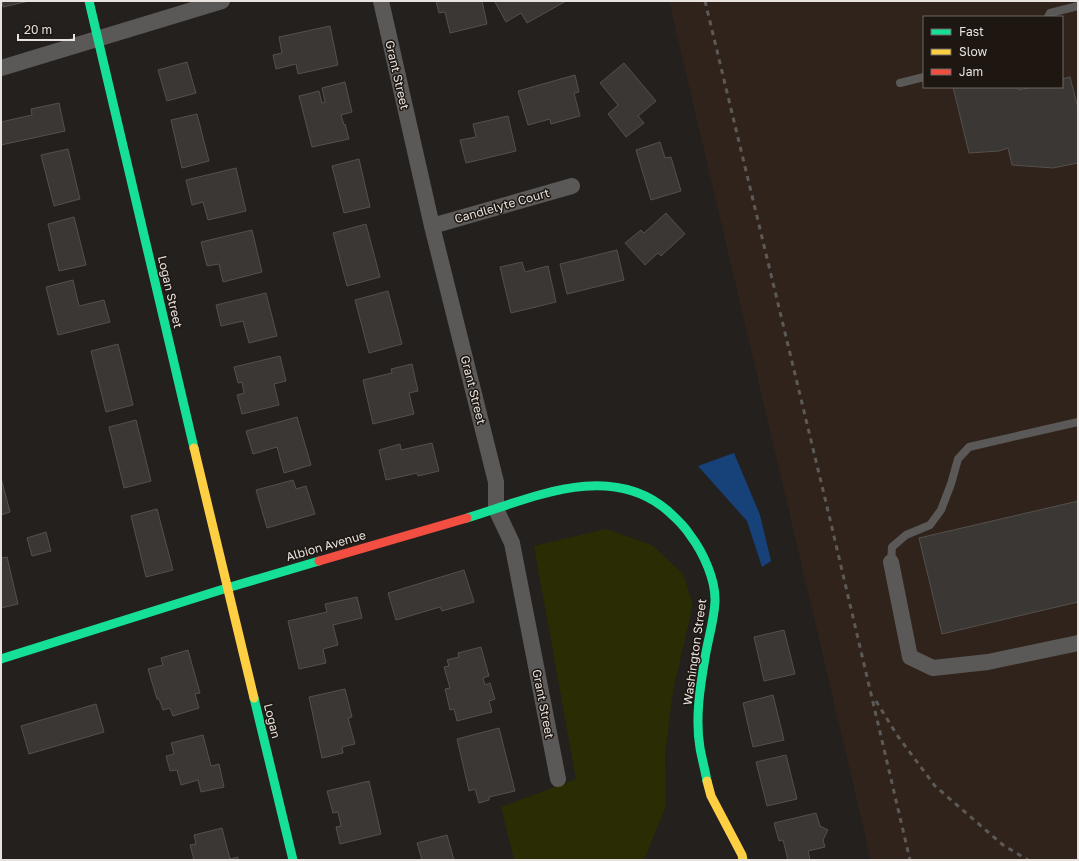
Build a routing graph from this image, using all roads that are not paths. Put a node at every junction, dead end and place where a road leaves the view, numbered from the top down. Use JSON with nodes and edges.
{"nodes":[{"id":1,"x":89,"y":1,"type":"edge"},
{"id":2,"x":222,"y":1,"type":"edge"},
{"id":3,"x":380,"y":1,"type":"edge"},
{"id":4,"x":1078,"y":6,"type":"edge"},
{"id":5,"x":1048,"y":16,"type":"edge"},
{"id":6,"x":98,"y":39,"type":"junction"},
{"id":7,"x":1,"y":68,"type":"edge"},
{"id":8,"x":923,"y":77,"type":"edge"},
{"id":9,"x":900,"y":83,"type":"dead end"},
{"id":10,"x":572,"y":186,"type":"dead end"},
{"id":11,"x":432,"y":226,"type":"junction"},
{"id":12,"x":1078,"y":422,"type":"edge"},
{"id":13,"x":660,"y":504,"type":"joint"},
{"id":14,"x":496,"y":509,"type":"junction"},
{"id":15,"x":891,"y":562,"type":"joint"},
{"id":16,"x":227,"y":588,"type":"junction"},
{"id":17,"x":1078,"y":643,"type":"edge"},
{"id":18,"x":1,"y":659,"type":"edge"},
{"id":19,"x":558,"y":779,"type":"dead end"},
{"id":20,"x":293,"y":860,"type":"edge"},
{"id":21,"x":743,"y":860,"type":"edge"}],
"edges":[{"from":1,"to":6,"type":"street","name":"Logan Street"},
{"from":2,"to":6,"type":"street"},
{"from":3,"to":11,"type":"street","name":"Grant Street"},
{"from":4,"to":5,"type":"lane"},
{"from":6,"to":7,"type":"street"},
{"from":6,"to":16,"type":"street","name":"Logan Street"},
{"from":8,"to":9,"type":"lane"},
{"from":10,"to":11,"type":"street","name":"Candlelyte Court"},
{"from":11,"to":14,"type":"street","name":"Grant Street"},
{"from":12,"to":15,"type":"lane"},
{"from":13,"to":14,"type":"street","name":"Albion Avenue"},
{"from":13,"to":21,"type":"street","name":"Washington Street"},
{"from":14,"to":16,"type":"street","name":"Albion Avenue"},
{"from":14,"to":19,"type":"street","name":"Grant Street"},
{"from":15,"to":17,"type":"street"},
{"from":16,"to":18,"type":"street","name":"Albion Avenue"},
{"from":16,"to":20,"type":"street","name":"Logan"}]}
